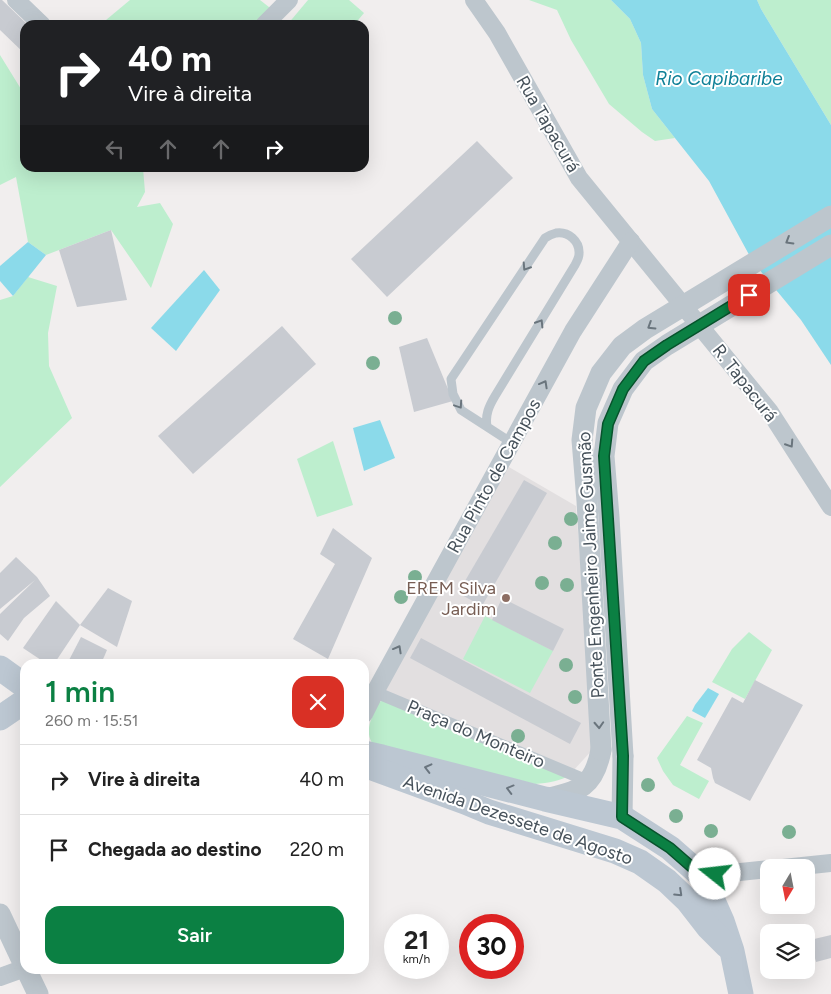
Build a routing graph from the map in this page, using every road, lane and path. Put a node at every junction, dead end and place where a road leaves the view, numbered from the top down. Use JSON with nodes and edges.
{"nodes":[{"id":1,"x":16,"y":0,"type":"edge"},
{"id":2,"x":289,"y":0,"type":"edge"},
{"id":3,"x":474,"y":0,"type":"edge"},
{"id":4,"x":37,"y":20,"type":"edge"},
{"id":5,"x":269,"y":20,"type":"edge"},
{"id":6,"x":831,"y":216,"type":"edge"},
{"id":7,"x":631,"y":241,"type":"junction"},
{"id":8,"x":831,"y":245,"type":"edge"},
{"id":9,"x":487,"y":426,"type":"junction"},
{"id":10,"x":512,"y":443,"type":"junction"},
{"id":11,"x":831,"y":507,"type":"edge"},
{"id":12,"x":0,"y":668,"type":"edge"},
{"id":13,"x":20,"y":682,"type":"edge"},
{"id":14,"x":369,"y":690,"type":"edge"},
{"id":15,"x":20,"y":704,"type":"edge"},
{"id":16,"x":0,"y":718,"type":"edge"},
{"id":17,"x":369,"y":754,"type":"edge"},
{"id":18,"x":369,"y":766,"type":"edge"},
{"id":19,"x":588,"y":781,"type":"junction"},
{"id":20,"x":545,"y":798,"type":"junction"},
{"id":21,"x":489,"y":812,"type":"junction"},
{"id":22,"x":622,"y":817,"type":"junction"},
{"id":23,"x":831,"y":863,"type":"edge"},
{"id":24,"x":815,"y":865,"type":"edge"},
{"id":25,"x":760,"y":870,"type":"edge"},
{"id":26,"x":702,"y":876,"type":"junction"},
{"id":27,"x":0,"y":914,"type":"edge"},
{"id":28,"x":732,"y":951,"type":"junction"},
{"id":29,"x":20,"y":957,"type":"edge"},
{"id":30,"x":20,"y":970,"type":"edge"},
{"id":31,"x":28,"y":974,"type":"edge"},
{"id":32,"x":0,"y":977,"type":"edge"},
{"id":33,"x":38,"y":994,"type":"edge"},
{"id":34,"x":741,"y":994,"type":"edge"}],
"edges":[{"from":1,"to":4,"type":"street"},
{"from":2,"to":5,"type":"street"},
{"from":3,"to":7,"type":"street","name":"Rua Tapacurá"},
{"from":6,"to":19,"type":"street","name":"Ponte Engenheiro Jaime Gusmão","one_way":true,"bridge":true},
{"from":10,"to":7,"type":"street","name":"Rua Pinto de Campos","one_way":true},
{"from":7,"to":11,"type":"street","name":"R. Tapacurá","one_way":true},
{"from":8,"to":22,"type":"street","name":"Ponte Engenheiro Jaime Gusmão","bridge":true},
{"from":9,"to":9,"type":"lane","one_way":true},
{"from":9,"to":10,"type":"lane"},
{"from":14,"to":10,"type":"street","name":"Rua Pinto de Campos","one_way":true},
{"from":12,"to":13,"type":"main road"},
{"from":14,"to":19,"type":"street","name":"Praça do Monteiro"},
{"from":15,"to":16,"type":"main road"},
{"from":20,"to":17,"type":"main road","name":"Avenida Dezessete de Agosto","one_way":true},
{"from":18,"to":21,"type":"main road","name":"Avenida Dezessete de Agosto"},
{"from":19,"to":20,"type":"street"},
{"from":20,"to":22,"type":"main road","name":"Avenida Dezessete de Agosto"},
{"from":21,"to":22,"type":"main road"},
{"from":21,"to":28,"type":"main road","name":"Avenida Dezessete de Agosto","one_way":true},
{"from":22,"to":26,"type":"main road","name":"Avenida Dezessete de Agosto"},
{"from":23,"to":24,"type":"street"},
{"from":25,"to":26,"type":"street"},
{"from":26,"to":28,"type":"main road","name":"Avenida Dezessete de Agosto"},
{"from":27,"to":29,"type":"street"},
{"from":28,"to":34,"type":"main road"},
{"from":30,"to":32,"type":"street"},
{"from":31,"to":33,"type":"street"}]}
